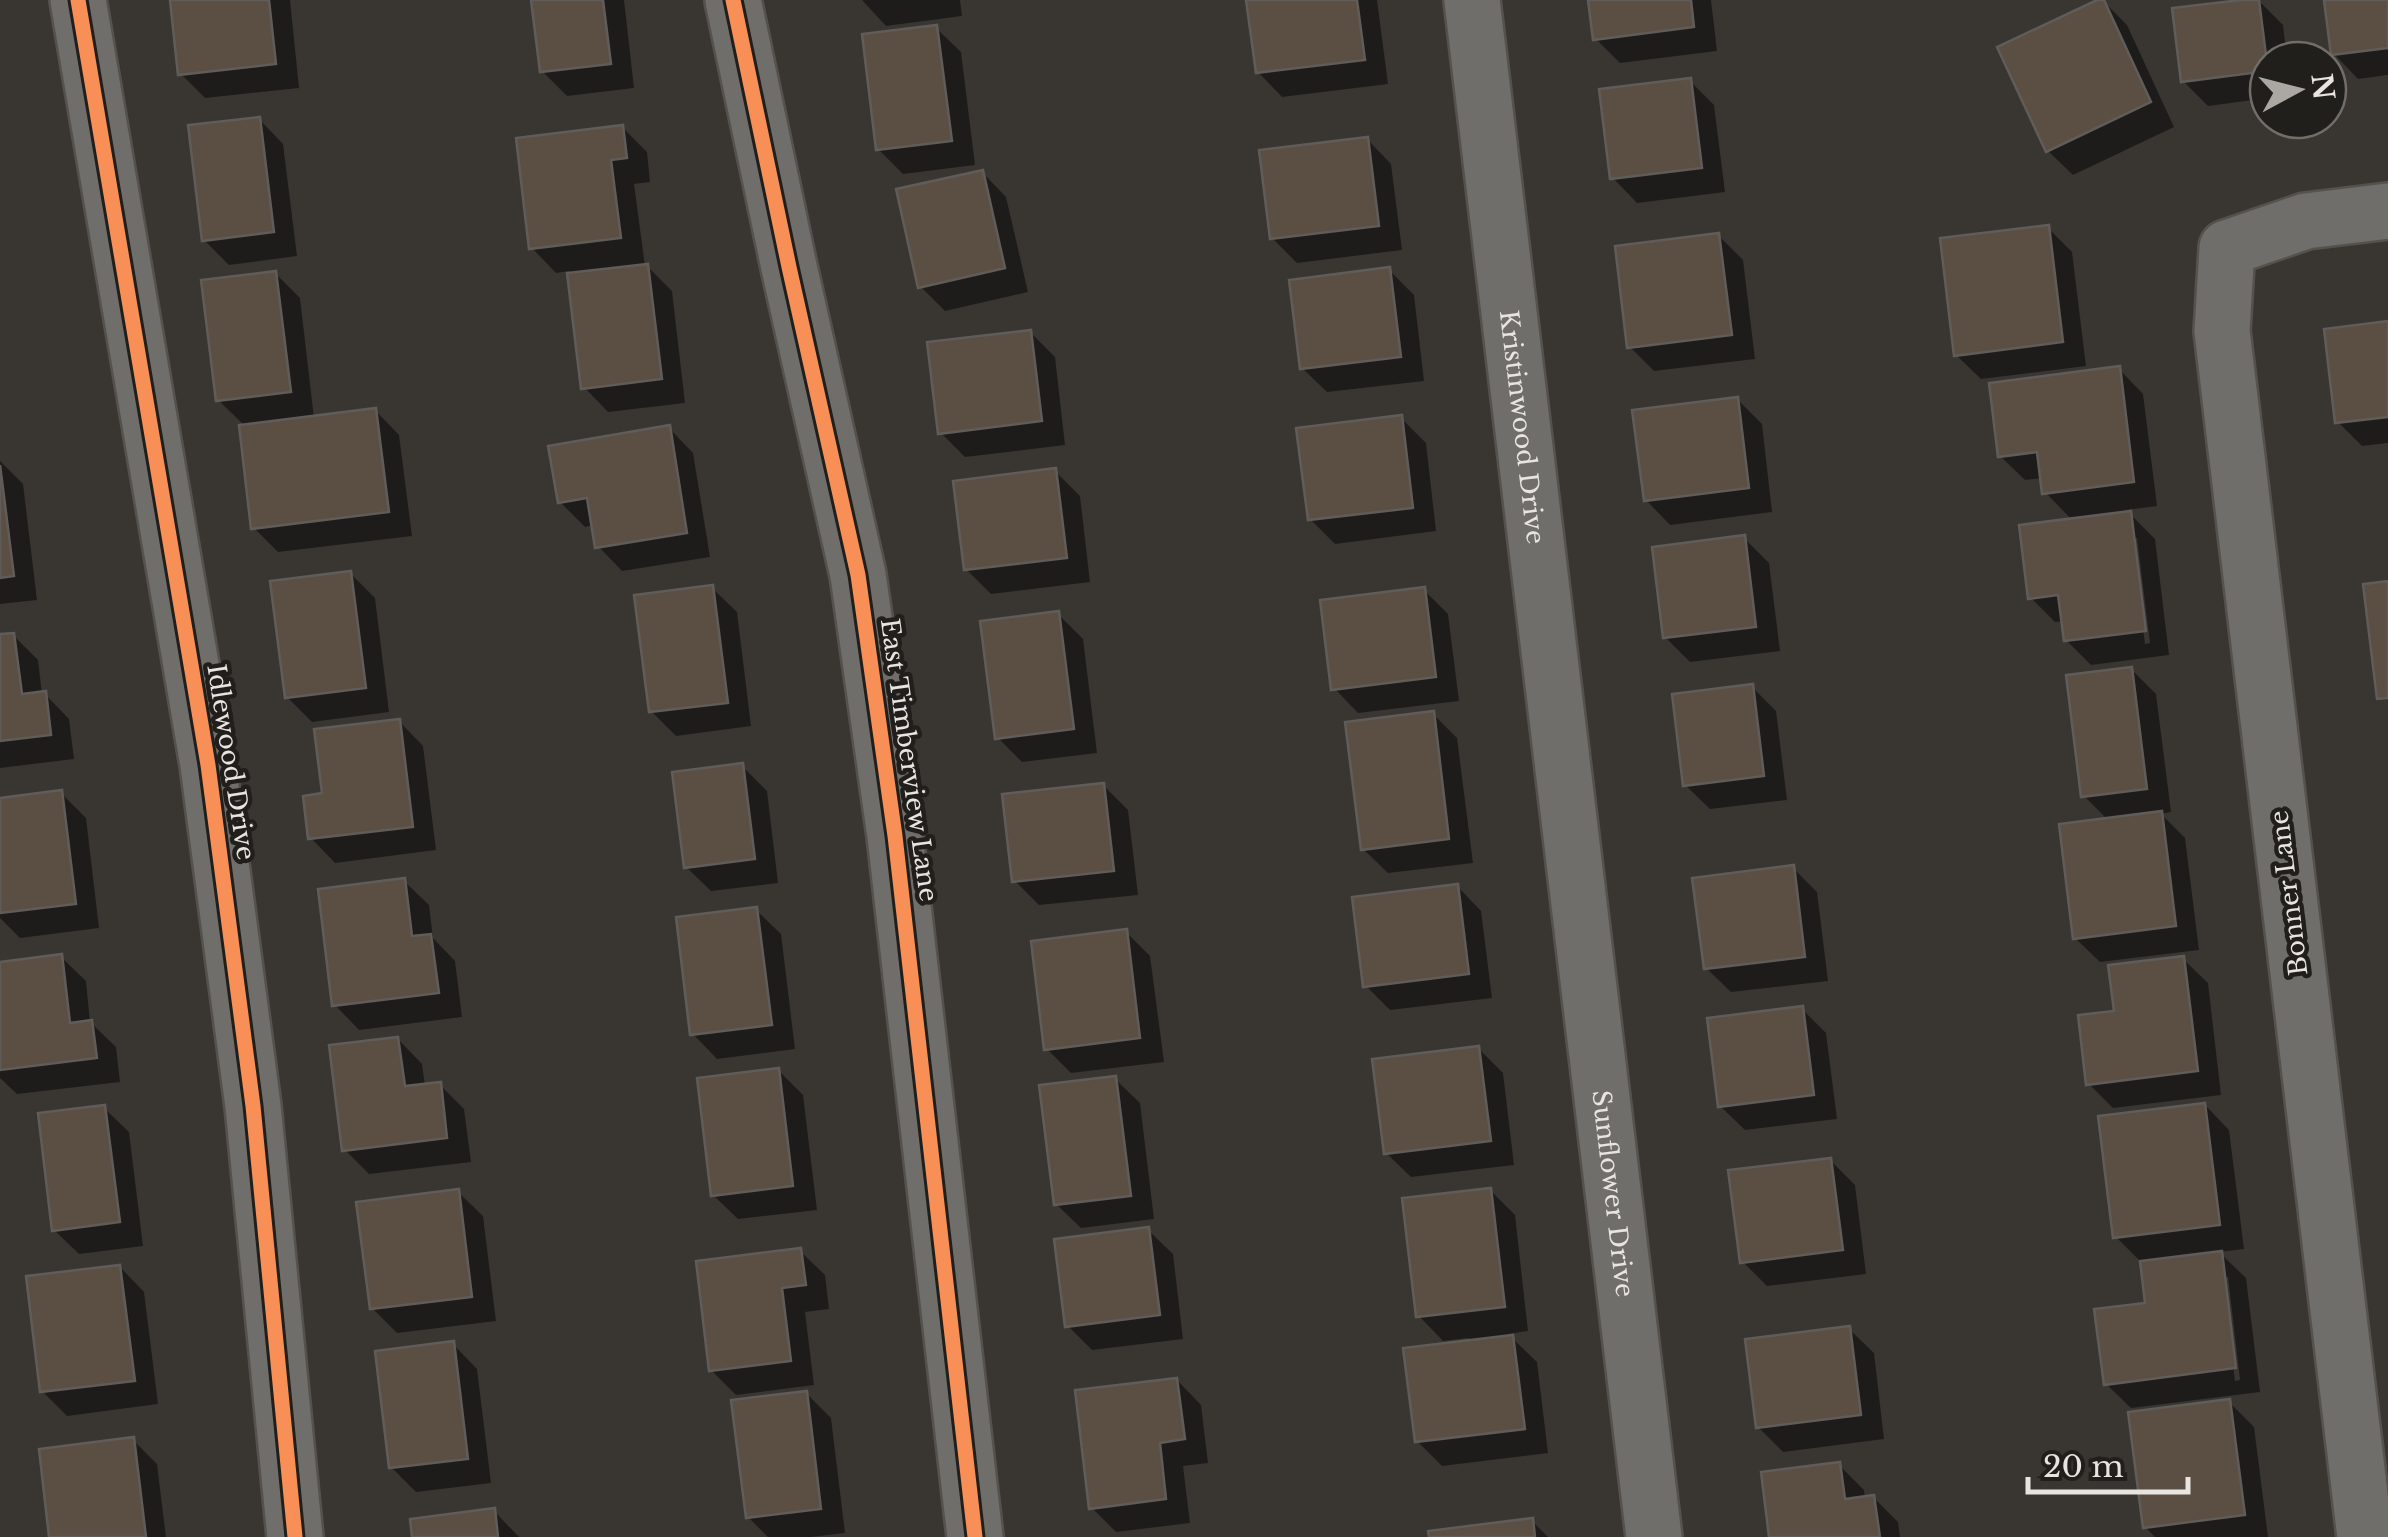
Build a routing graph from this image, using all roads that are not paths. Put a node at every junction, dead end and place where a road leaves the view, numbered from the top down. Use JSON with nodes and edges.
{"nodes":[{"id":1,"x":78,"y":0,"type":"edge"},
{"id":2,"x":733,"y":0,"type":"edge"},
{"id":3,"x":1472,"y":0,"type":"edge"},
{"id":4,"x":2388,"y":211,"type":"edge"},
{"id":5,"x":1574,"y":854,"type":"joint"},
{"id":6,"x":295,"y":1537,"type":"edge"},
{"id":7,"x":975,"y":1537,"type":"edge"},
{"id":8,"x":1654,"y":1537,"type":"edge"},
{"id":9,"x":2365,"y":1537,"type":"edge"}],
"edges":[{"from":1,"to":6,"type":"street","name":"Idlewood Drive"},
{"from":2,"to":7,"type":"street","name":"East Timberview Lane"},
{"from":3,"to":5,"type":"street","name":"Kristinwood Drive"},
{"from":4,"to":9,"type":"street","name":"Bonner Lane"},
{"from":5,"to":8,"type":"street","name":"Sunflower Drive"}]}
